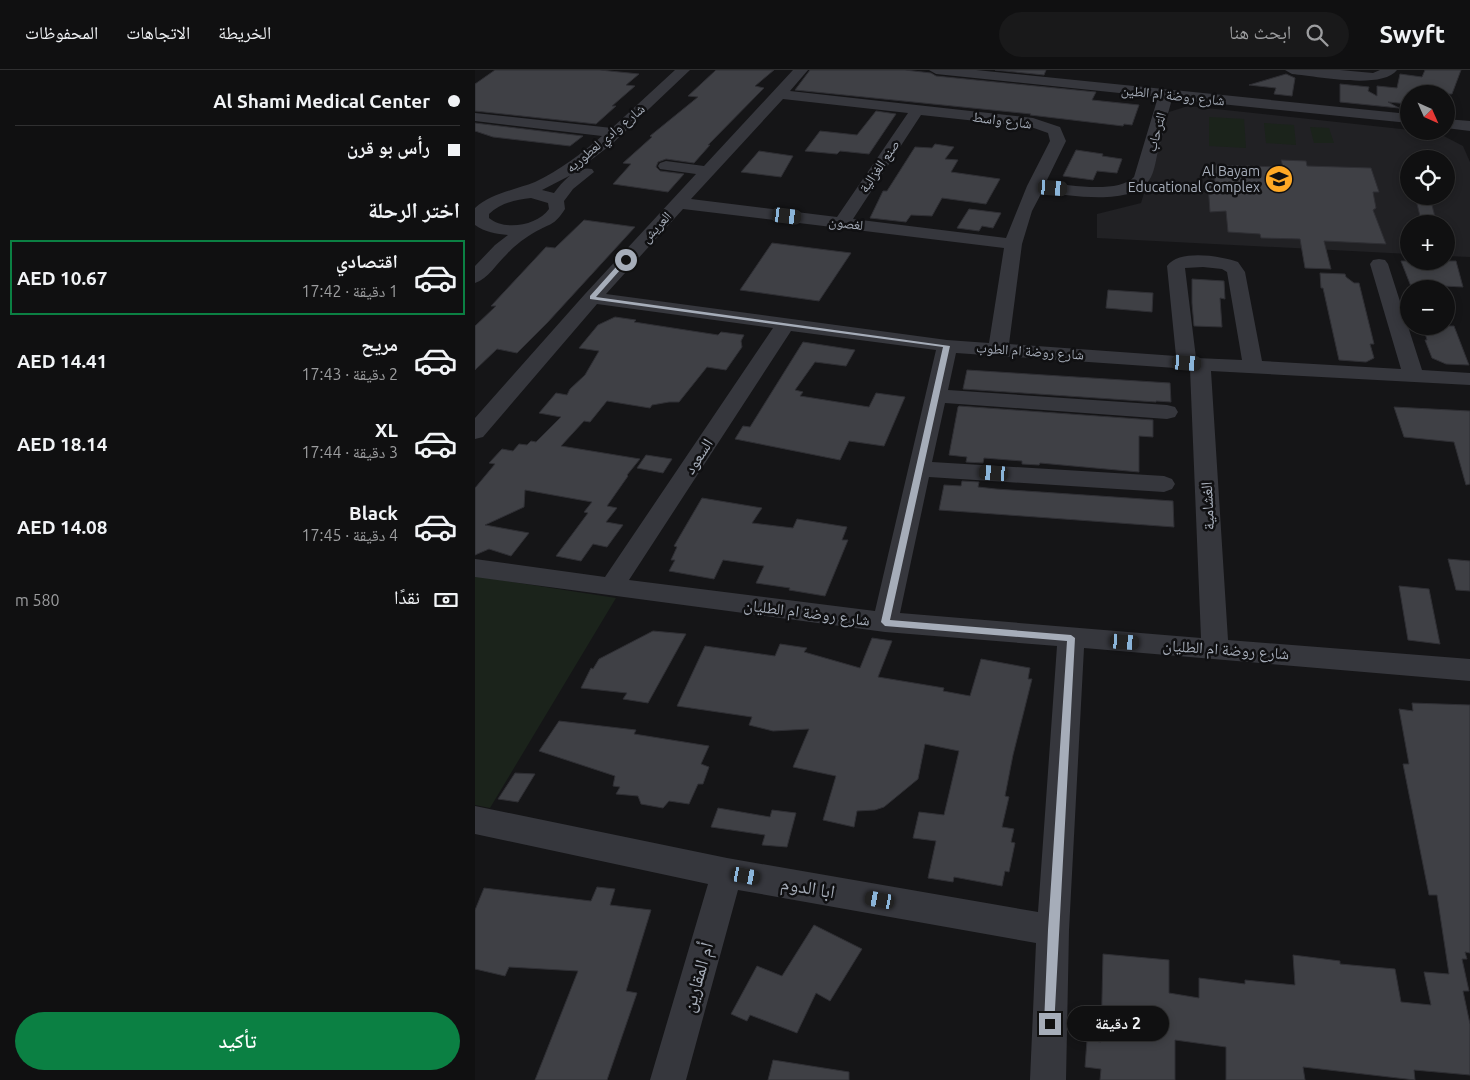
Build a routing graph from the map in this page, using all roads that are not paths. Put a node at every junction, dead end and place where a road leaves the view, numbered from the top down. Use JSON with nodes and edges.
{"nodes":[{"id":1,"x":683,"y":70,"type":"edge"},
{"id":2,"x":700,"y":70,"type":"edge"},
{"id":3,"x":801,"y":70,"type":"edge"},
{"id":4,"x":937,"y":70,"type":"edge"},
{"id":5,"x":1104,"y":70,"type":"edge"},
{"id":6,"x":1292,"y":70,"type":"edge"},
{"id":7,"x":1390,"y":70,"type":"edge"},
{"id":8,"x":1316,"y":72,"type":"junction"},
{"id":9,"x":1055,"y":76,"type":"edge"},
{"id":10,"x":1097,"y":87,"type":"junction"},
{"id":11,"x":779,"y":94,"type":"junction"},
{"id":12,"x":1166,"y":94,"type":"junction"},
{"id":13,"x":1309,"y":109,"type":"junction"},
{"id":14,"x":917,"y":110,"type":"junction"},
{"id":15,"x":475,"y":117,"type":"edge"},
{"id":16,"x":1400,"y":118,"type":"edge"},
{"id":17,"x":1455,"y":124,"type":"edge"},
{"id":18,"x":1470,"y":126,"type":"edge"},
{"id":19,"x":614,"y":133,"type":"junction"},
{"id":20,"x":666,"y":166,"type":"dead end"},
{"id":21,"x":708,"y":171,"type":"junction"},
{"id":22,"x":1035,"y":186,"type":"junction"},
{"id":23,"x":513,"y":195,"type":"junction"},
{"id":24,"x":475,"y":198,"type":"edge"},
{"id":25,"x":556,"y":202,"type":"junction"},
{"id":26,"x":679,"y":203,"type":"junction"},
{"id":27,"x":841,"y":223,"type":"junction"},
{"id":28,"x":480,"y":226,"type":"edge"},
{"id":29,"x":530,"y":228,"type":"junction"},
{"id":30,"x":1013,"y":244,"type":"junction"},
{"id":31,"x":1379,"y":264,"type":"dead end"},
{"id":32,"x":475,"y":277,"type":"edge"},
{"id":33,"x":592,"y":298,"type":"junction"},
{"id":34,"x":785,"y":325,"type":"junction"},
{"id":35,"x":947,"y":346,"type":"junction"},
{"id":36,"x":998,"y":349,"type":"junction"},
{"id":37,"x":1193,"y":363,"type":"junction"},
{"id":38,"x":1253,"y":366,"type":"junction"},
{"id":39,"x":1413,"y":375,"type":"junction"},
{"id":40,"x":1470,"y":379,"type":"edge"},
{"id":41,"x":936,"y":396,"type":"junction"},
{"id":42,"x":1167,"y":412,"type":"dead end"},
{"id":43,"x":475,"y":432,"type":"edge"},
{"id":44,"x":920,"y":469,"type":"junction"},
{"id":45,"x":1164,"y":484,"type":"dead end"},
{"id":46,"x":475,"y":568,"type":"edge"},
{"id":47,"x":611,"y":587,"type":"junction"},
{"id":48,"x":885,"y":622,"type":"junction"},
{"id":49,"x":1071,"y":638,"type":"junction"},
{"id":50,"x":1215,"y":648,"type":"junction"},
{"id":51,"x":1470,"y":670,"type":"edge"},
{"id":52,"x":475,"y":820,"type":"edge"},
{"id":53,"x":727,"y":873,"type":"junction"},
{"id":54,"x":1053,"y":930,"type":"junction"},
{"id":55,"x":668,"y":1080,"type":"edge"},
{"id":56,"x":1048,"y":1080,"type":"edge"}],
"edges":[{"from":1,"to":19,"type":"street","name":"شارع وادي لعطوريه"},
{"from":2,"to":25,"type":"street","name":"شارع وادي لعطوريه"},
{"from":3,"to":11,"type":"street","name":"العريش"},
{"from":4,"to":9,"type":"street","name":"شارع روضة ام الطين"},
{"from":5,"to":10,"type":"street"},
{"from":6,"to":8,"type":"street"},
{"from":7,"to":8,"type":"street"},
{"from":8,"to":13,"type":"street"},
{"from":9,"to":10,"type":"street","name":"شارع روضة ام الطين"},
{"from":10,"to":12,"type":"street","name":"شارع روضة ام الطين"},
{"from":11,"to":14,"type":"street","name":"شارع واسط"},
{"from":11,"to":21,"type":"street","name":"العريش"},
{"from":12,"to":13,"type":"street","name":"شارع روضة ام الطين"},
{"from":12,"to":22,"type":"street","name":"الترحاب"},
{"from":13,"to":16,"type":"street","name":"شارع روضة ام الطين"},
{"from":14,"to":22,"type":"street","name":"شارع واسط"},
{"from":14,"to":27,"type":"street","name":"صنع الغزالية"},
{"from":15,"to":19,"type":"street"},
{"from":17,"to":18,"type":"street"},
{"from":19,"to":23,"type":"street","name":"شارع وادي لعطوريه"},
{"from":20,"to":21,"type":"street"},
{"from":21,"to":26,"type":"street","name":"العريش"},
{"from":22,"to":30,"type":"street","name":"شارع واسط"},
{"from":23,"to":24,"type":"street"},
{"from":23,"to":25,"type":"street"},
{"from":23,"to":28,"type":"street","name":"شارع وادي لعطوريه"},
{"from":25,"to":29,"type":"street","name":"شارع وادي لعطوريه"},
{"from":26,"to":27,"type":"street","name":"لغصون"},
{"from":26,"to":33,"type":"street","name":"العريش"},
{"from":27,"to":30,"type":"street","name":"لغصون"},
{"from":28,"to":29,"type":"street"},
{"from":29,"to":32,"type":"street"},
{"from":30,"to":36,"type":"street","name":"شارع واسط"},
{"from":31,"to":39,"type":"street"},
{"from":33,"to":34,"type":"street","name":"شارع روضة ام الطوب"},
{"from":33,"to":43,"type":"street","name":"العريش"},
{"from":34,"to":35,"type":"street","name":"شارع روضة ام الطوب"},
{"from":34,"to":47,"type":"street","name":"السعود"},
{"from":35,"to":36,"type":"street","name":"شارع روضة ام الطوب"},
{"from":35,"to":41,"type":"street"},
{"from":36,"to":37,"type":"street","name":"شارع روضة ام الطوب"},
{"from":37,"to":38,"type":"street","name":"شارع روضة ام الطوب"},
{"from":37,"to":38,"type":"street","name":"الغشامية"},
{"from":37,"to":50,"type":"street","name":"الغشامية"},
{"from":38,"to":39,"type":"street","name":"شارع روضة ام الطوب"},
{"from":39,"to":40,"type":"street","name":"شارع روضة ام الطوب"},
{"from":41,"to":42,"type":"street"},
{"from":41,"to":44,"type":"street"},
{"from":44,"to":45,"type":"street"},
{"from":44,"to":48,"type":"street"},
{"from":46,"to":47,"type":"street","name":"شارع روضة ام الطليان"},
{"from":47,"to":48,"type":"street","name":"شارع روضة ام الطليان"},
{"from":48,"to":49,"type":"street","name":"شارع روضة ام الطليان"},
{"from":49,"to":50,"type":"street","name":"شارع روضة ام الطليان"},
{"from":49,"to":54,"type":"street"},
{"from":50,"to":51,"type":"street","name":"شارع روضة ام الطليان"},
{"from":52,"to":53,"type":"street","name":"ابا الدوم"},
{"from":53,"to":54,"type":"street","name":"ابا الدوم"},
{"from":53,"to":55,"type":"street","name":"أم المقارين"},
{"from":54,"to":56,"type":"street"}]}
